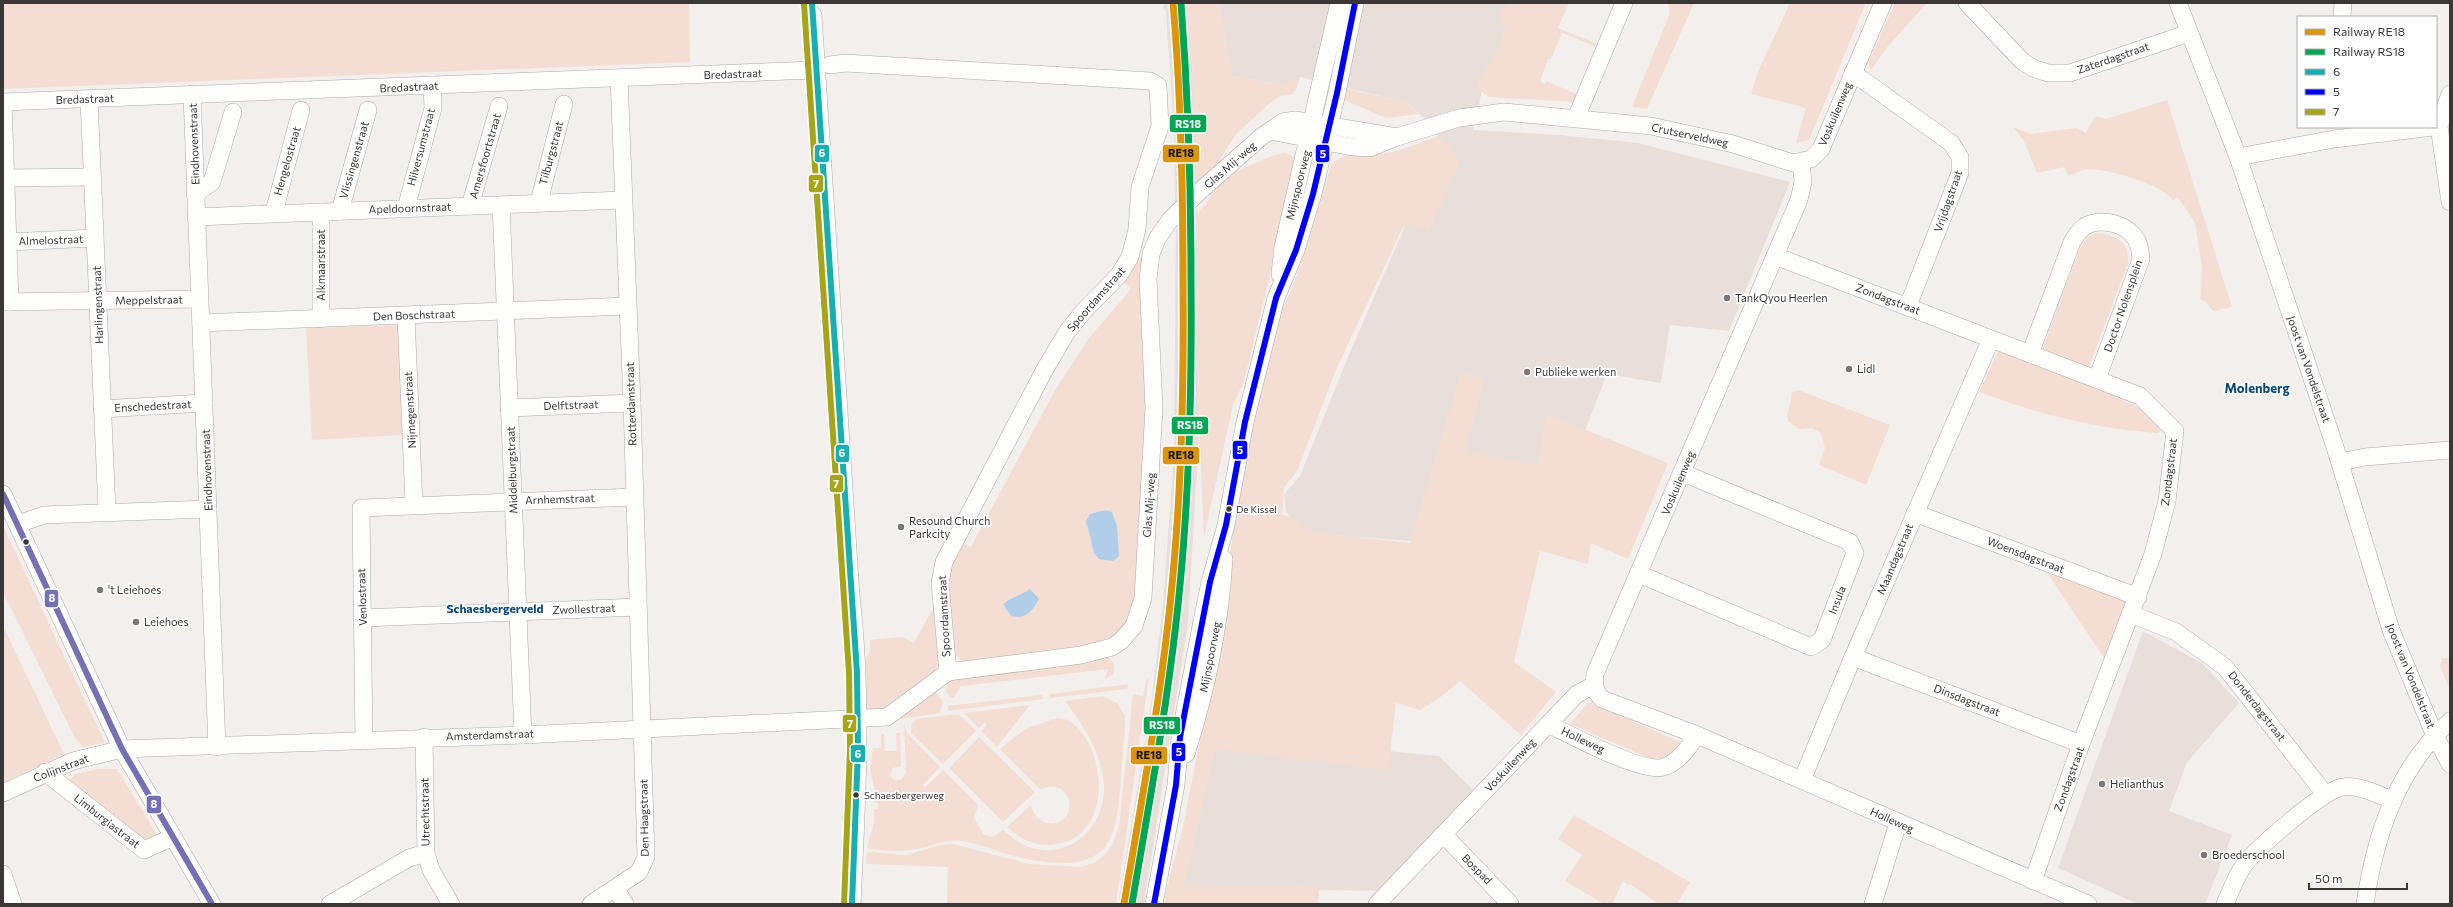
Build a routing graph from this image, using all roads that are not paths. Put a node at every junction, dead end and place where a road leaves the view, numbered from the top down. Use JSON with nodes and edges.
{"nodes":[{"id":1,"x":1340,"y":3,"type":"edge"},
{"id":2,"x":1355,"y":3,"type":"edge"},
{"id":3,"x":1624,"y":3,"type":"edge"},
{"id":4,"x":1883,"y":3,"type":"edge"},
{"id":5,"x":1967,"y":3,"type":"edge"},
{"id":6,"x":2178,"y":3,"type":"edge"},
{"id":7,"x":2343,"y":3,"type":"edge"},
{"id":8,"x":813,"y":15,"type":"dead end"},
{"id":9,"x":2342,"y":16,"type":"edge"},
{"id":10,"x":2189,"y":33,"type":"junction"},
{"id":11,"x":823,"y":68,"type":"junction"},
{"id":12,"x":1853,"y":73,"type":"junction"},
{"id":13,"x":618,"y":78,"type":"junction"},
{"id":14,"x":432,"y":85,"type":"junction"},
{"id":15,"x":192,"y":94,"type":"junction"},
{"id":16,"x":2450,"y":94,"type":"edge"},
{"id":17,"x":89,"y":99,"type":"junction"},
{"id":18,"x":3,"y":102,"type":"edge"},
{"id":19,"x":564,"y":104,"type":"dead end"},
{"id":20,"x":499,"y":106,"type":"dead end"},
{"id":21,"x":301,"y":110,"type":"dead end"},
{"id":22,"x":368,"y":110,"type":"dead end"},
{"id":23,"x":233,"y":112,"type":"dead end"},
{"id":24,"x":1576,"y":118,"type":"junction"},
{"id":25,"x":2439,"y":126,"type":"edge"},
{"id":26,"x":2409,"y":128,"type":"edge"},
{"id":27,"x":1320,"y":132,"type":"junction"},
{"id":28,"x":2335,"y":133,"type":"edge"},
{"id":29,"x":2238,"y":157,"type":"junction"},
{"id":30,"x":1802,"y":163,"type":"junction"},
{"id":31,"x":92,"y":177,"type":"junction"},
{"id":32,"x":7,"y":178,"type":"junction"},
{"id":33,"x":195,"y":194,"type":"junction"},
{"id":34,"x":623,"y":200,"type":"junction"},
{"id":35,"x":539,"y":202,"type":"junction"},
{"id":36,"x":2450,"y":202,"type":"edge"},
{"id":37,"x":500,"y":205,"type":"junction"},
{"id":38,"x":470,"y":206,"type":"junction"},
{"id":39,"x":406,"y":208,"type":"junction"},
{"id":40,"x":340,"y":211,"type":"junction"},
{"id":41,"x":274,"y":212,"type":"junction"},
{"id":42,"x":321,"y":212,"type":"junction"},
{"id":43,"x":196,"y":217,"type":"junction"},
{"id":44,"x":95,"y":238,"type":"junction"},
{"id":45,"x":8,"y":242,"type":"junction"},
{"id":46,"x":1776,"y":256,"type":"junction"},
{"id":47,"x":199,"y":299,"type":"junction"},
{"id":48,"x":99,"y":301,"type":"junction"},
{"id":49,"x":6,"y":302,"type":"edge"},
{"id":50,"x":627,"y":306,"type":"junction"},
{"id":51,"x":1908,"y":306,"type":"junction"},
{"id":52,"x":505,"y":312,"type":"junction"},
{"id":53,"x":406,"y":316,"type":"junction"},
{"id":54,"x":321,"y":319,"type":"junction"},
{"id":55,"x":201,"y":323,"type":"junction"},
{"id":56,"x":1991,"y":339,"type":"junction"},
{"id":57,"x":2030,"y":354,"type":"junction"},
{"id":58,"x":2097,"y":379,"type":"junction"},
{"id":59,"x":632,"y":402,"type":"junction"},
{"id":60,"x":204,"y":403,"type":"junction"},
{"id":61,"x":510,"y":408,"type":"junction"},
{"id":62,"x":102,"y":409,"type":"junction"},
{"id":63,"x":2450,"y":450,"type":"edge"},
{"id":64,"x":2340,"y":462,"type":"junction"},
{"id":65,"x":1683,"y":473,"type":"junction"},
{"id":66,"x":3,"y":494,"type":"edge"},
{"id":67,"x":634,"y":497,"type":"junction"},
{"id":68,"x":513,"y":501,"type":"junction"},
{"id":69,"x":414,"y":504,"type":"junction"},
{"id":70,"x":208,"y":509,"type":"junction"},
{"id":71,"x":107,"y":511,"type":"junction"},
{"id":72,"x":1915,"y":513,"type":"junction"},
{"id":73,"x":18,"y":524,"type":"junction"},
{"id":74,"x":1639,"y":574,"type":"junction"},
{"id":75,"x":2138,"y":597,"type":"junction"},
{"id":76,"x":638,"y":607,"type":"junction"},
{"id":77,"x":518,"y":612,"type":"junction"},
{"id":78,"x":2131,"y":614,"type":"junction"},
{"id":79,"x":363,"y":618,"type":"junction"},
{"id":80,"x":1853,"y":656,"type":"junction"},
{"id":81,"x":948,"y":672,"type":"junction"},
{"id":82,"x":1594,"y":686,"type":"junction"},
{"id":83,"x":857,"y":719,"type":"junction"},
{"id":84,"x":2450,"y":721,"type":"edge"},
{"id":85,"x":1548,"y":724,"type":"junction"},
{"id":86,"x":642,"y":729,"type":"junction"},
{"id":87,"x":523,"y":735,"type":"junction"},
{"id":88,"x":1697,"y":735,"type":"junction"},
{"id":89,"x":2434,"y":736,"type":"junction"},
{"id":90,"x":424,"y":737,"type":"junction"},
{"id":91,"x":364,"y":741,"type":"junction"},
{"id":92,"x":2081,"y":744,"type":"junction"},
{"id":93,"x":217,"y":747,"type":"junction"},
{"id":94,"x":122,"y":749,"type":"junction"},
{"id":95,"x":2450,"y":764,"type":"edge"},
{"id":96,"x":45,"y":772,"type":"junction"},
{"id":97,"x":1802,"y":780,"type":"junction"},
{"id":98,"x":3,"y":793,"type":"edge"},
{"id":99,"x":2325,"y":794,"type":"junction"},
{"id":100,"x":2393,"y":800,"type":"junction"},
{"id":101,"x":1898,"y":823,"type":"junction"},
{"id":102,"x":1444,"y":835,"type":"junction"},
{"id":103,"x":173,"y":837,"type":"junction"},
{"id":104,"x":426,"y":853,"type":"junction"},
{"id":105,"x":3,"y":874,"type":"edge"},
{"id":106,"x":2033,"y":881,"type":"junction"},
{"id":107,"x":616,"y":889,"type":"junction"},
{"id":108,"x":13,"y":904,"type":"edge"},
{"id":109,"x":212,"y":904,"type":"edge"},
{"id":110,"x":330,"y":904,"type":"edge"},
{"id":111,"x":451,"y":904,"type":"edge"},
{"id":112,"x":591,"y":904,"type":"edge"},
{"id":113,"x":625,"y":904,"type":"edge"},
{"id":114,"x":852,"y":904,"type":"edge"},
{"id":115,"x":1154,"y":904,"type":"edge"},
{"id":116,"x":1377,"y":904,"type":"edge"},
{"id":117,"x":1510,"y":904,"type":"edge"},
{"id":118,"x":1873,"y":904,"type":"edge"},
{"id":119,"x":2088,"y":904,"type":"edge"},
{"id":120,"x":2225,"y":904,"type":"edge"},
{"id":121,"x":2365,"y":904,"type":"edge"}],
"edges":[{"from":1,"to":27,"type":"street","name":"Mijnspoorweg"},
{"from":2,"to":27,"type":"street","name":"Mijnspoorweg"},
{"from":3,"to":24,"type":"street"},
{"from":4,"to":12,"type":"street","name":"Voskuilenweg"},
{"from":5,"to":10,"type":"street","name":"Zaterdagstraat"},
{"from":6,"to":10,"type":"street","name":"Joost van Vondelstraat"},
{"from":7,"to":9,"type":"street"},
{"from":8,"to":11,"type":"street"},
{"from":10,"to":29,"type":"street","name":"Joost van Vondelstraat"},
{"from":11,"to":13,"type":"street","name":"Bredastraat"},
{"from":11,"to":81,"type":"street","name":"Spoordamstraat"},
{"from":11,"to":83,"type":"street"},
{"from":12,"to":30,"type":"street","name":"Voskuilenweg"},
{"from":12,"to":51,"type":"street","name":"Vrijdagstraat"},
{"from":13,"to":14,"type":"street","name":"Bredastraat"},
{"from":13,"to":34,"type":"street","name":"Rotterdamstraat"},
{"from":14,"to":15,"type":"street","name":"Bredastraat"},
{"from":14,"to":39,"type":"street","name":"Hilversumstraat"},
{"from":15,"to":17,"type":"street","name":"Bredastraat"},
{"from":15,"to":33,"type":"street","name":"Eindhovenstraat"},
{"from":16,"to":25,"type":"street"},
{"from":17,"to":18,"type":"street","name":"Bredastraat"},
{"from":17,"to":31,"type":"street","name":"Harlingenstraat"},
{"from":18,"to":32,"type":"street"},
{"from":19,"to":35,"type":"street","name":"Tilburgstraat"},
{"from":20,"to":38,"type":"street","name":"Amersfoortstraat"},
{"from":21,"to":41,"type":"street","name":"Hengelostraat"},
{"from":22,"to":40,"type":"street","name":"Vlissingenstraat"},
{"from":23,"to":33,"type":"street","name":"Eindhovenstraat"},
{"from":24,"to":27,"type":"street","name":"Crutserveldweg"},
{"from":24,"to":30,"type":"street","name":"Crutserveldweg"},
{"from":25,"to":36,"type":"street"},
{"from":26,"to":28,"type":"street"},
{"from":27,"to":81,"type":"street","name":"Glas Mij-weg"},
{"from":27,"to":115,"type":"street","name":"Mijnspoorweg"},
{"from":28,"to":29,"type":"street"},
{"from":29,"to":64,"type":"street","name":"Joost van Vondelstraat"},
{"from":30,"to":46,"type":"street","name":"Voskuilenweg"},
{"from":31,"to":32,"type":"street"},
{"from":31,"to":44,"type":"street","name":"Harlingenstraat"},
{"from":32,"to":45,"type":"street"},
{"from":33,"to":43,"type":"street","name":"Eindhovenstraat"},
{"from":34,"to":35,"type":"street","name":"Apeldoornstraat"},
{"from":34,"to":50,"type":"street","name":"Rotterdamstraat"},
{"from":35,"to":37,"type":"street","name":"Apeldoornstraat"},
{"from":37,"to":38,"type":"street","name":"Apeldoornstraat"},
{"from":37,"to":52,"type":"street","name":"Middelburgstraat"},
{"from":38,"to":39,"type":"street","name":"Apeldoornstraat"},
{"from":39,"to":40,"type":"street","name":"Apeldoornstraat"},
{"from":40,"to":42,"type":"street","name":"Apeldoornstraat"},
{"from":41,"to":42,"type":"street","name":"Apeldoornstraat"},
{"from":41,"to":43,"type":"street","name":"Apeldoornstraat"},
{"from":42,"to":54,"type":"street","name":"Alkmaarstraat"},
{"from":43,"to":47,"type":"street","name":"Eindhovenstraat"},
{"from":44,"to":45,"type":"street","name":"Almelostraat"},
{"from":44,"to":48,"type":"street","name":"Harlingenstraat"},
{"from":45,"to":49,"type":"street"},
{"from":46,"to":51,"type":"street","name":"Zondagstraat"},
{"from":46,"to":65,"type":"street","name":"Voskuilenweg"},
{"from":47,"to":48,"type":"street","name":"Meppelstraat"},
{"from":47,"to":55,"type":"street","name":"Eindhovenstraat"},
{"from":48,"to":49,"type":"street","name":"Meppelstraat"},
{"from":48,"to":62,"type":"street","name":"Harlingenstraat"},
{"from":50,"to":52,"type":"street","name":"Den Boschstraat"},
{"from":50,"to":59,"type":"street","name":"Rotterdamstraat"},
{"from":51,"to":56,"type":"street","name":"Zondagstraat"},
{"from":52,"to":53,"type":"street","name":"Den Boschstraat"},
{"from":52,"to":61,"type":"street","name":"Middelburgstraat"},
{"from":53,"to":54,"type":"street","name":"Den Boschstraat"},
{"from":53,"to":69,"type":"street","name":"Nijmegenstraat"},
{"from":54,"to":55,"type":"street","name":"Den Boschstraat"},
{"from":55,"to":60,"type":"street","name":"Eindhovenstraat"},
{"from":56,"to":57,"type":"street","name":"Zondagstraat"},
{"from":56,"to":72,"type":"street","name":"Maandagstraat"},
{"from":57,"to":58,"type":"street","name":"Zondagstraat"},
{"from":57,"to":58,"type":"street","name":"Doctor Nolensplein"},
{"from":58,"to":75,"type":"street","name":"Zondagstraat"},
{"from":59,"to":61,"type":"street","name":"Delftstraat"},
{"from":59,"to":67,"type":"street","name":"Rotterdamstraat"},
{"from":60,"to":62,"type":"street","name":"Enschedestraat"},
{"from":60,"to":70,"type":"street","name":"Eindhovenstraat"},
{"from":61,"to":68,"type":"street","name":"Middelburgstraat"},
{"from":62,"to":71,"type":"street","name":"Harlingenstraat"},
{"from":63,"to":64,"type":"street"},
{"from":64,"to":89,"type":"street","name":"Joost van Vondelstraat"},
{"from":65,"to":74,"type":"street","name":"Voskuilenweg"},
{"from":65,"to":74,"type":"street","name":"Insula"},
{"from":66,"to":73,"type":"street"},
{"from":67,"to":68,"type":"street","name":"Arnhemstraat"},
{"from":67,"to":76,"type":"street","name":"Rotterdamstraat"},
{"from":68,"to":69,"type":"street","name":"Arnhemstraat"},
{"from":68,"to":77,"type":"street","name":"Middelburgstraat"},
{"from":69,"to":79,"type":"street","name":"Venlostraat"},
{"from":70,"to":71,"type":"street"},
{"from":70,"to":93,"type":"street","name":"Eindhovenstraat"},
{"from":71,"to":73,"type":"street"},
{"from":72,"to":75,"type":"street","name":"Woensdagstraat"},
{"from":72,"to":80,"type":"street","name":"Maandagstraat"},
{"from":73,"to":94,"type":"street"},
{"from":74,"to":82,"type":"street","name":"Voskuilenweg"},
{"from":75,"to":78,"type":"street","name":"Zondagstraat"},
{"from":76,"to":77,"type":"street","name":"Zwollestraat"},
{"from":76,"to":86,"type":"street","name":"Rotterdamstraat"},
{"from":77,"to":79,"type":"street","name":"Zwollestraat"},
{"from":77,"to":87,"type":"street","name":"Middelburgstraat"},
{"from":78,"to":92,"type":"street","name":"Zondagstraat"},
{"from":78,"to":99,"type":"street","name":"Donderdagstraat"},
{"from":79,"to":91,"type":"street","name":"Venlostraat"},
{"from":80,"to":92,"type":"street","name":"Dinsdagstraat"},
{"from":80,"to":97,"type":"street","name":"Maandagstraat"},
{"from":81,"to":83,"type":"street","name":"Glas Mij-weg"},
{"from":82,"to":85,"type":"street","name":"Voskuilenweg"},
{"from":82,"to":88,"type":"street","name":"Holleweg"},
{"from":83,"to":86,"type":"street","name":"Amsterdamstraat"},
{"from":83,"to":114,"type":"street"},
{"from":84,"to":89,"type":"street"},
{"from":85,"to":88,"type":"street","name":"Holleweg"},
{"from":85,"to":102,"type":"street","name":"Voskuilenweg"},
{"from":86,"to":87,"type":"street","name":"Amsterdamstraat"},
{"from":86,"to":107,"type":"street","name":"Den Haagstraat"},
{"from":87,"to":90,"type":"street","name":"Amsterdamstraat"},
{"from":88,"to":97,"type":"street","name":"Holleweg"},
{"from":89,"to":95,"type":"street","name":"Joost van Vondelstraat"},
{"from":89,"to":100,"type":"street"},
{"from":90,"to":91,"type":"street","name":"Amsterdamstraat"},
{"from":90,"to":104,"type":"street","name":"Utrechtstraat"},
{"from":91,"to":93,"type":"street","name":"Amsterdamstraat"},
{"from":92,"to":106,"type":"street","name":"Zondagstraat"},
{"from":93,"to":94,"type":"street","name":"Amsterdamstraat"},
{"from":94,"to":96,"type":"street","name":"Colijnstraat"},
{"from":94,"to":103,"type":"street"},
{"from":96,"to":98,"type":"street","name":"Colijnstraat"},
{"from":96,"to":103,"type":"street","name":"Limburgiastraat"},
{"from":97,"to":101,"type":"street","name":"Holleweg"},
{"from":99,"to":100,"type":"street"},
{"from":99,"to":120,"type":"street"},
{"from":100,"to":121,"type":"street"},
{"from":101,"to":106,"type":"street","name":"Holleweg"},
{"from":101,"to":118,"type":"street"},
{"from":102,"to":116,"type":"street","name":"Voskuilenweg"},
{"from":102,"to":117,"type":"street","name":"Bospad"},
{"from":103,"to":109,"type":"street"},
{"from":104,"to":110,"type":"street"},
{"from":104,"to":111,"type":"street","name":"Utrechtstraat"},
{"from":105,"to":108,"type":"street"},
{"from":106,"to":119,"type":"street","name":"Holleweg"},
{"from":107,"to":112,"type":"street","name":"Den Haagstraat"},
{"from":107,"to":113,"type":"street"}]}
